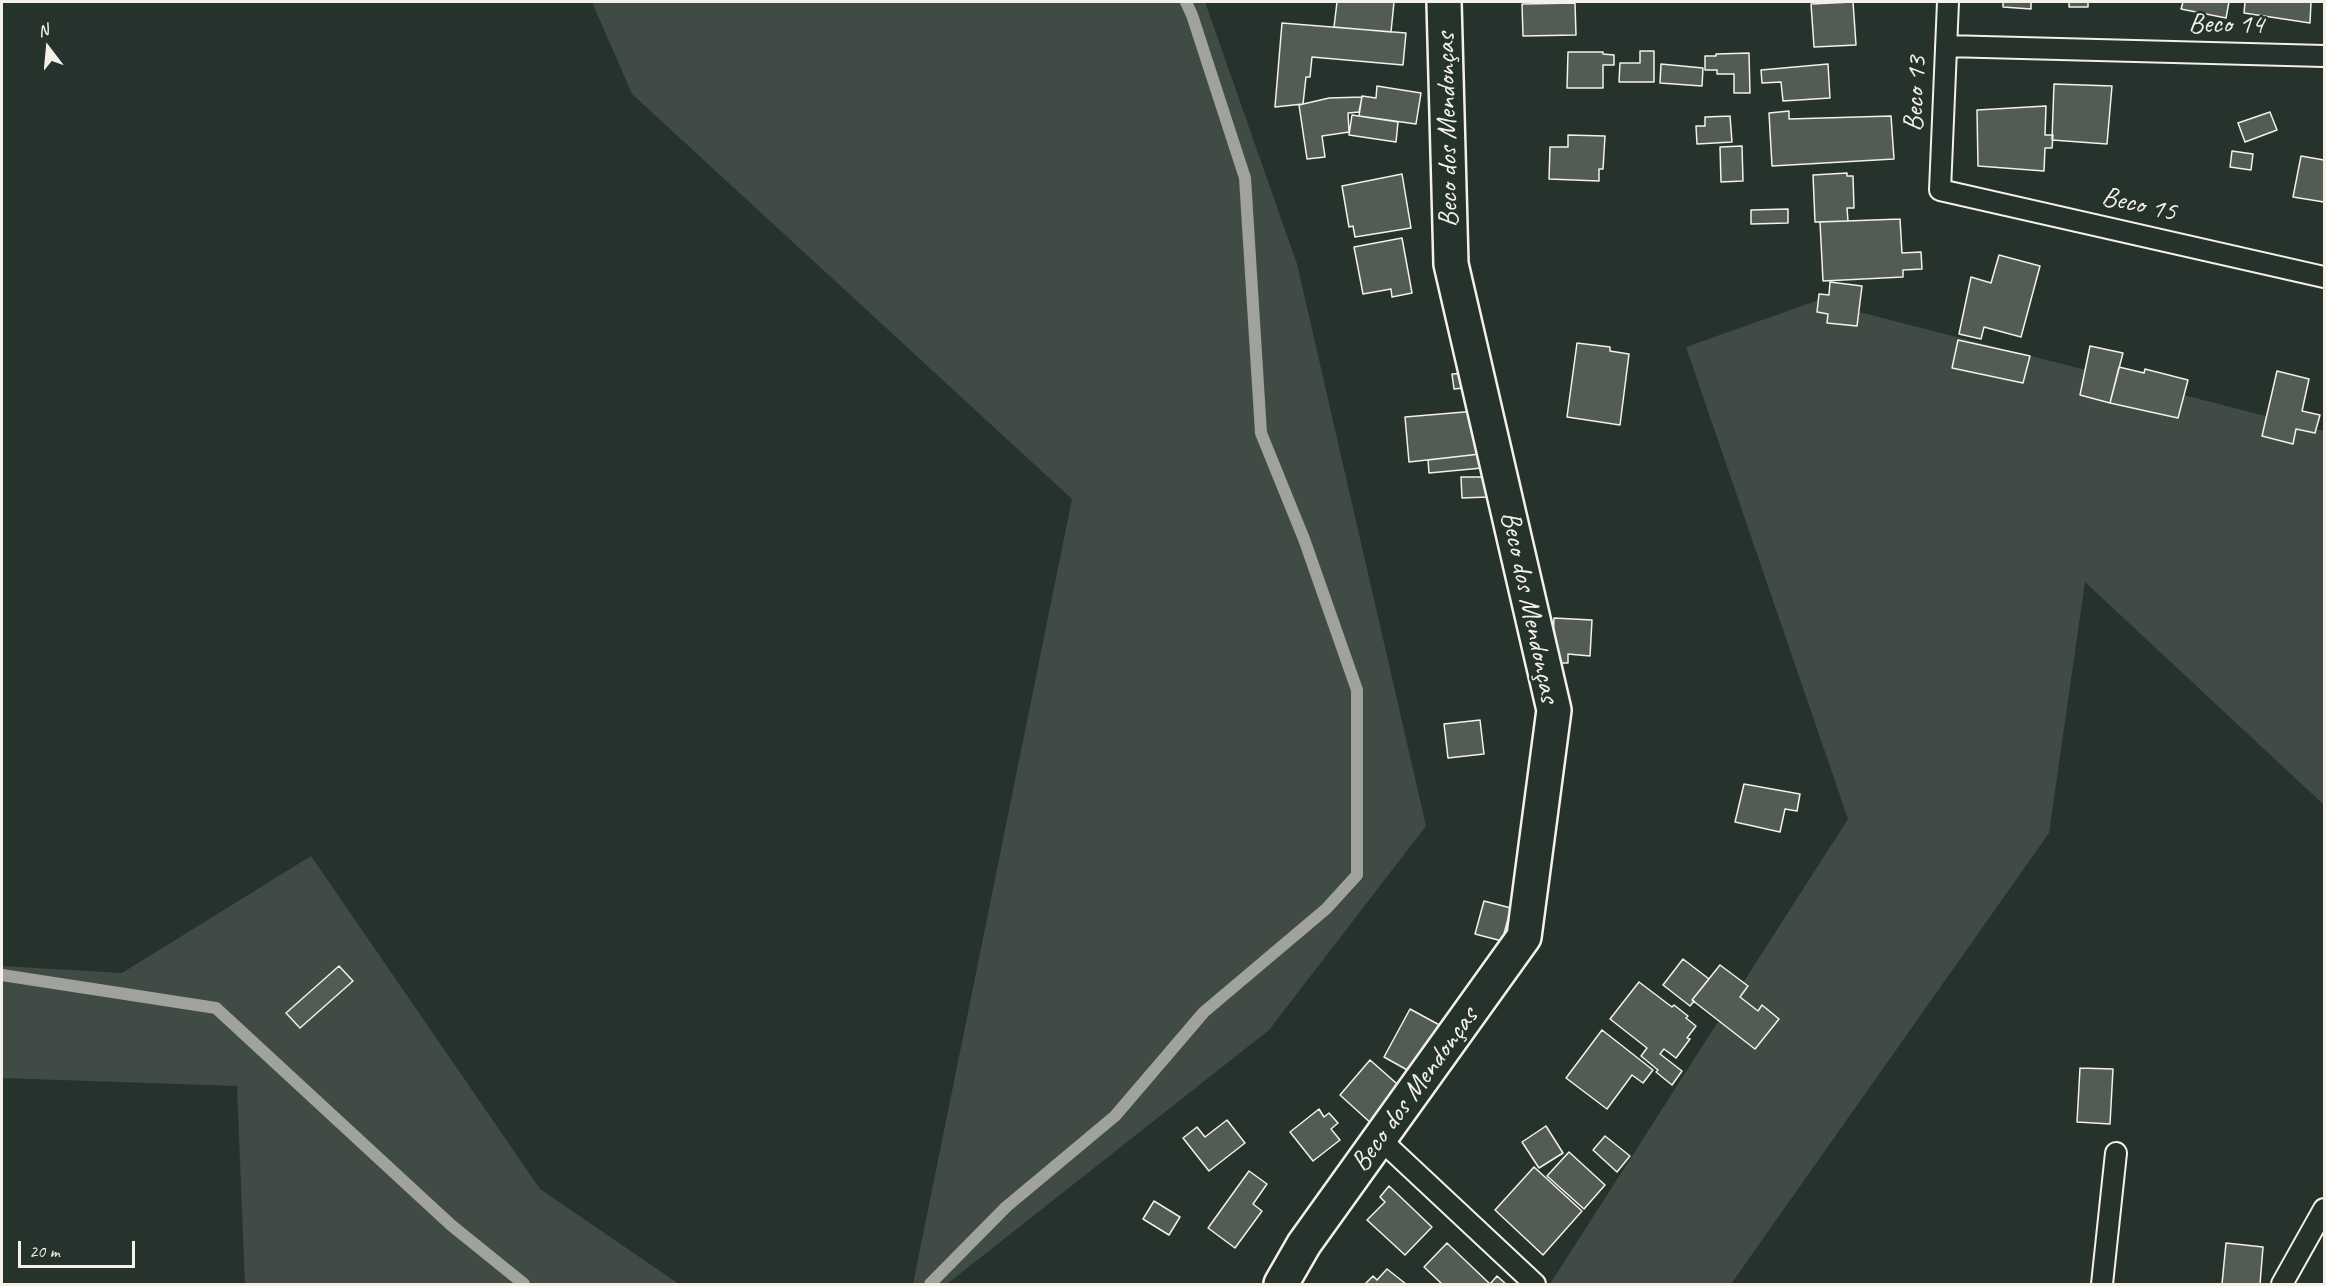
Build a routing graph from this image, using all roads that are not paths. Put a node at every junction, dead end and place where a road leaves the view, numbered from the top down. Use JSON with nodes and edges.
{"nodes":[{"id":1,"x":1444,"y":2,"type":"edge"},
{"id":2,"x":1948,"y":2,"type":"edge"},
{"id":3,"x":1946,"y":46,"type":"junction"},
{"id":4,"x":2325,"y":56,"type":"edge"},
{"id":5,"x":1940,"y":190,"type":"joint"},
{"id":6,"x":2325,"y":277,"type":"edge"},
{"id":7,"x":1380,"y":1139,"type":"junction"},
{"id":8,"x":2116,"y":1153,"type":"dead end"},
{"id":9,"x":2325,"y":1209,"type":"edge"},
{"id":10,"x":1281,"y":1284,"type":"edge"},
{"id":11,"x":1535,"y":1284,"type":"edge"},
{"id":12,"x":2102,"y":1284,"type":"edge"},
{"id":13,"x":2282,"y":1284,"type":"edge"}],
"edges":[{"from":1,"to":7,"type":"street","name":"Beco dos Mendonças"},
{"from":2,"to":3,"type":"lane","name":"Beco 13"},
{"from":3,"to":4,"type":"lane","name":"Beco 14"},
{"from":3,"to":5,"type":"lane","name":"Beco 13"},
{"from":5,"to":6,"type":"lane","name":"Beco 15"},
{"from":7,"to":10,"type":"street","name":"Beco dos Mendonças"},
{"from":7,"to":11,"type":"lane"},
{"from":8,"to":12,"type":"lane"},
{"from":9,"to":13,"type":"lane"}]}
